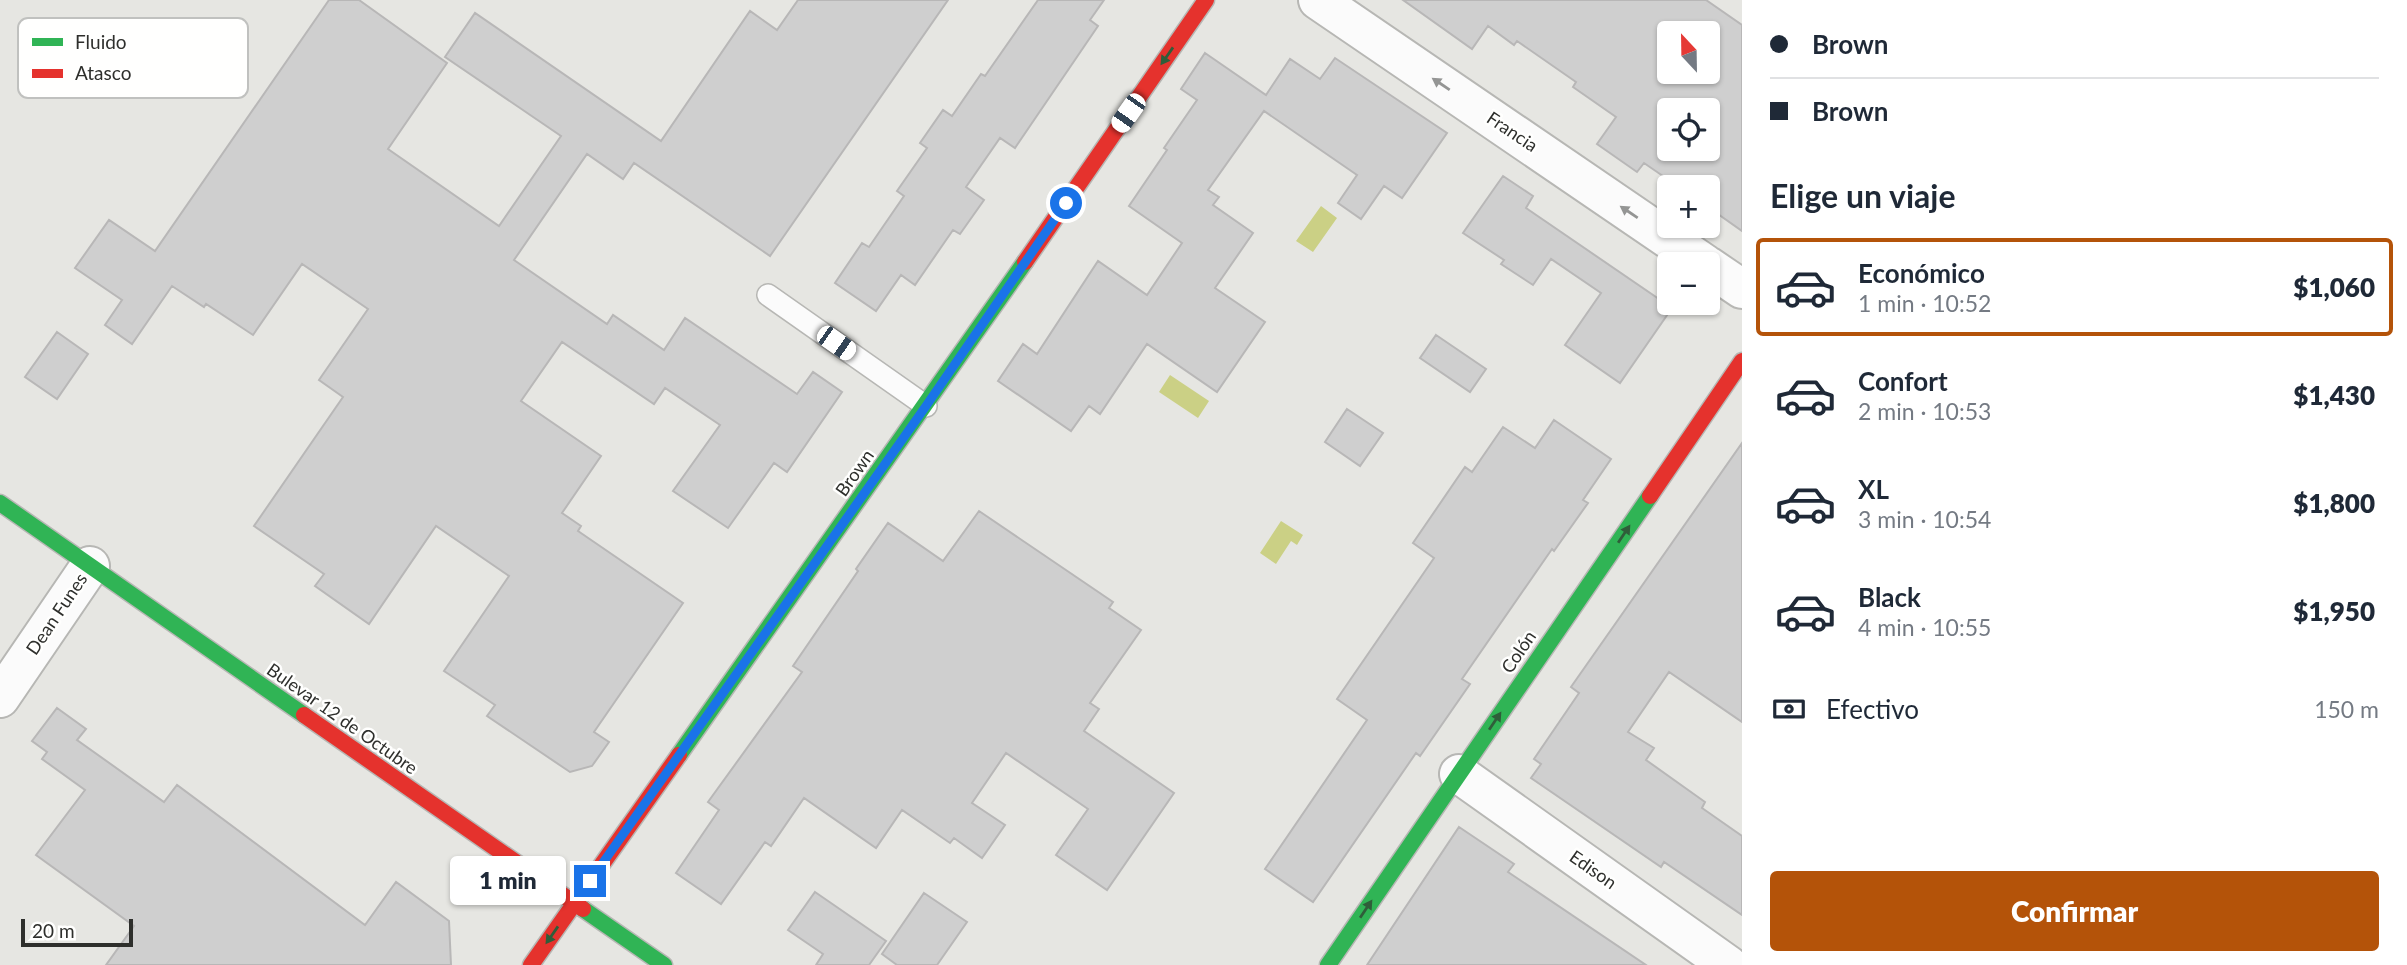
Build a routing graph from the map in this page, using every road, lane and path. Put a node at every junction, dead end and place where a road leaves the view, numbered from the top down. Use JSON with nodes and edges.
{"nodes":[{"id":1,"x":1206,"y":0,"type":"edge"},
{"id":2,"x":1318,"y":0,"type":"edge"},
{"id":3,"x":1688,"y":252,"type":"edge"},
{"id":4,"x":1720,"y":274,"type":"edge"},
{"id":5,"x":1742,"y":289,"type":"edge"},
{"id":6,"x":768,"y":295,"type":"dead end"},
{"id":7,"x":1742,"y":361,"type":"edge"},
{"id":8,"x":926,"y":406,"type":"junction"},
{"id":9,"x":0,"y":503,"type":"edge"},
{"id":10,"x":90,"y":566,"type":"junction"},
{"id":11,"x":0,"y":698,"type":"edge"},
{"id":12,"x":1458,"y":774,"type":"junction"},
{"id":13,"x":574,"y":904,"type":"junction"},
{"id":14,"x":531,"y":965,"type":"edge"},
{"id":15,"x":664,"y":965,"type":"edge"},
{"id":16,"x":1328,"y":965,"type":"edge"},
{"id":17,"x":1728,"y":965,"type":"edge"}],
"edges":[{"from":1,"to":8,"type":"main road","name":"Brown","one_way":true},
{"from":3,"to":2,"type":"street","name":"Francia","one_way":true},
{"from":4,"to":5,"type":"street","name":"Francia"},
{"from":6,"to":8,"type":"lane"},
{"from":12,"to":7,"type":"main road","name":"Colón","one_way":true},
{"from":8,"to":13,"type":"main road","name":"Brown"},
{"from":9,"to":10,"type":"main road","name":"Bulevar 12 de Octubre"},
{"from":10,"to":11,"type":"street","name":"Dean Funes"},
{"from":10,"to":13,"type":"main road","name":"Bulevar 12 de Octubre"},
{"from":16,"to":12,"type":"main road","name":"Colón","one_way":true},
{"from":12,"to":17,"type":"street","name":"Edison"},
{"from":13,"to":14,"type":"main road","name":"Brown","one_way":true},
{"from":13,"to":15,"type":"main road","name":"Bulevar 12 de Octubre"}]}
